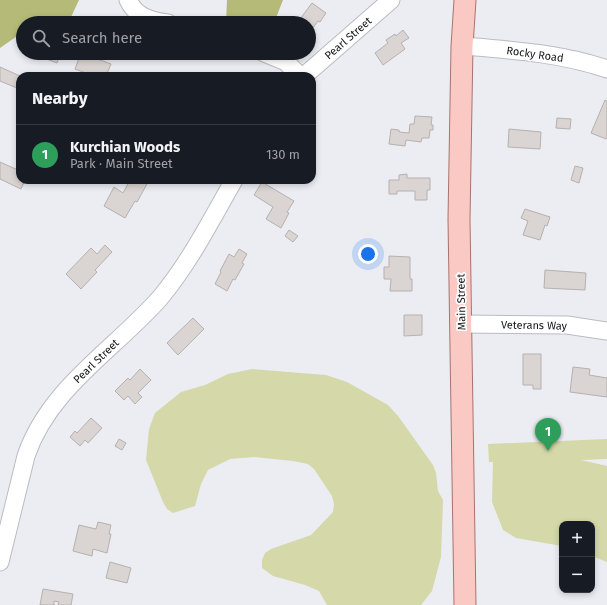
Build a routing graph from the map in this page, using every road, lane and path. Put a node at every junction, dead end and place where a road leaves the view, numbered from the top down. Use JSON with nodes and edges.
{"nodes":[{"id":1,"x":128,"y":0,"type":"edge"},
{"id":2,"x":391,"y":0,"type":"edge"},
{"id":3,"x":465,"y":0,"type":"edge"},
{"id":4,"x":142,"y":16,"type":"edge"},
{"id":5,"x":462,"y":46,"type":"junction"},
{"id":6,"x":283,"y":60,"type":"edge"},
{"id":7,"x":607,"y":69,"type":"edge"},
{"id":8,"x":296,"y":72,"type":"edge"},
{"id":9,"x":309,"y":72,"type":"edge"},
{"id":10,"x":232,"y":184,"type":"edge"},
{"id":11,"x":461,"y":324,"type":"junction"},
{"id":12,"x":607,"y":331,"type":"edge"},
{"id":13,"x":0,"y":562,"type":"edge"},
{"id":14,"x":466,"y":605,"type":"edge"}],
"edges":[{"from":1,"to":4,"type":"street"},
{"from":2,"to":9,"type":"street","name":"Pearl Street"},
{"from":3,"to":5,"type":"main road","name":"Main Street"},
{"from":5,"to":7,"type":"street","name":"Rocky Road"},
{"from":5,"to":11,"type":"main road","name":"Main Street"},
{"from":6,"to":8,"type":"street"},
{"from":10,"to":13,"type":"street","name":"Pearl Street"},
{"from":11,"to":12,"type":"street","name":"Veterans Way"},
{"from":11,"to":14,"type":"main road","name":"Main Street"}]}
